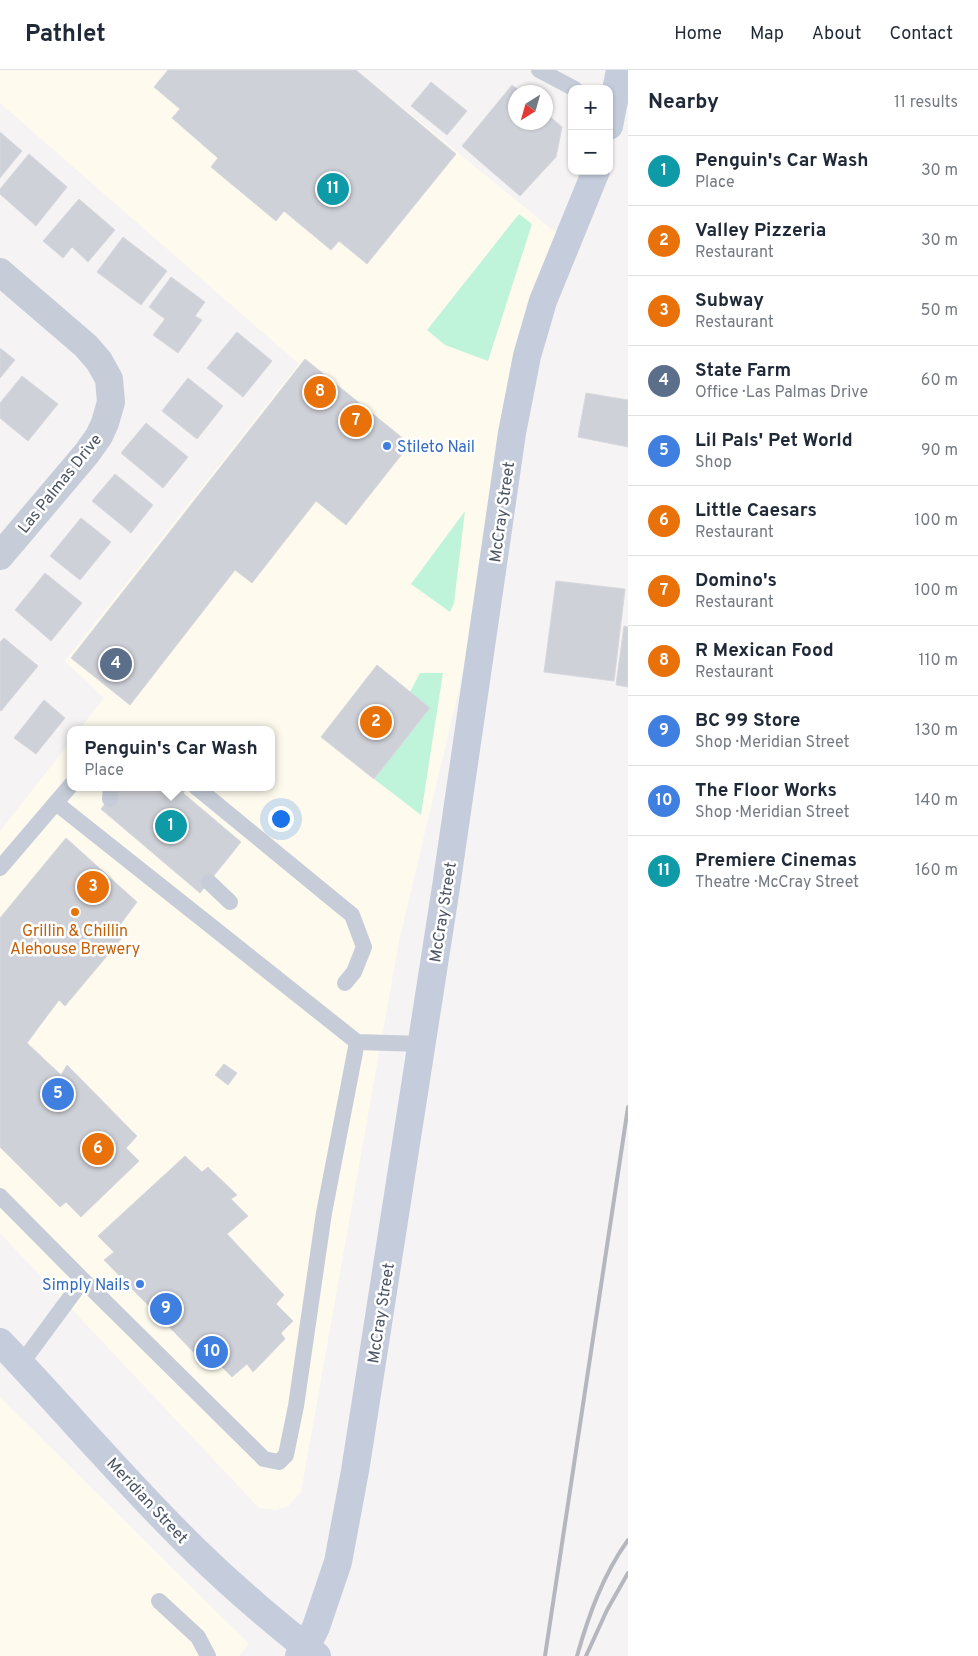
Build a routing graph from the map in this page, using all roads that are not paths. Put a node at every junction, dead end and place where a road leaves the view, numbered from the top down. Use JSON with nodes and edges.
{"nodes":[{"id":1,"x":539,"y":70,"type":"edge"},
{"id":2,"x":620,"y":70,"type":"edge"},
{"id":3,"x":568,"y":85,"type":"edge"},
{"id":4,"x":613,"y":104,"type":"edge"},
{"id":5,"x":594,"y":175,"type":"edge"},
{"id":6,"x":0,"y":272,"type":"edge"},
{"id":7,"x":0,"y":556,"type":"edge"},
{"id":8,"x":67,"y":790,"type":"edge"},
{"id":9,"x":201,"y":791,"type":"edge"},
{"id":10,"x":56,"y":803,"type":"junction"},
{"id":11,"x":0,"y":868,"type":"edge"},
{"id":12,"x":209,"y":882,"type":"dead end"},
{"id":13,"x":230,"y":902,"type":"dead end"},
{"id":14,"x":345,"y":983,"type":"dead end"},
{"id":15,"x":358,"y":1042,"type":"junction"},
{"id":16,"x":422,"y":1044,"type":"junction"},
{"id":17,"x":0,"y":1196,"type":"edge"},
{"id":18,"x":83,"y":1280,"type":"junction"},
{"id":19,"x":0,"y":1342,"type":"edge"},
{"id":20,"x":21,"y":1364,"type":"junction"},
{"id":21,"x":159,"y":1601,"type":"dead end"},
{"id":22,"x":307,"y":1653,"type":"edge"},
{"id":23,"x":208,"y":1656,"type":"edge"}],
"edges":[{"from":1,"to":3,"type":"lane"},
{"from":2,"to":4,"type":"street"},
{"from":5,"to":16,"type":"street","name":"McCray Street"},
{"from":6,"to":7,"type":"street","name":"Las Palmas Drive"},
{"from":8,"to":10,"type":"lane"},
{"from":9,"to":14,"type":"lane"},
{"from":10,"to":11,"type":"lane"},
{"from":10,"to":15,"type":"lane"},
{"from":12,"to":13,"type":"lane"},
{"from":15,"to":16,"type":"lane"},
{"from":15,"to":18,"type":"lane"},
{"from":16,"to":22,"type":"street","name":"McCray Street"},
{"from":17,"to":18,"type":"lane"},
{"from":18,"to":20,"type":"lane"},
{"from":19,"to":20,"type":"street","name":"Meridian Street"},
{"from":20,"to":22,"type":"street","name":"Meridian Street"},
{"from":21,"to":23,"type":"lane"}]}
